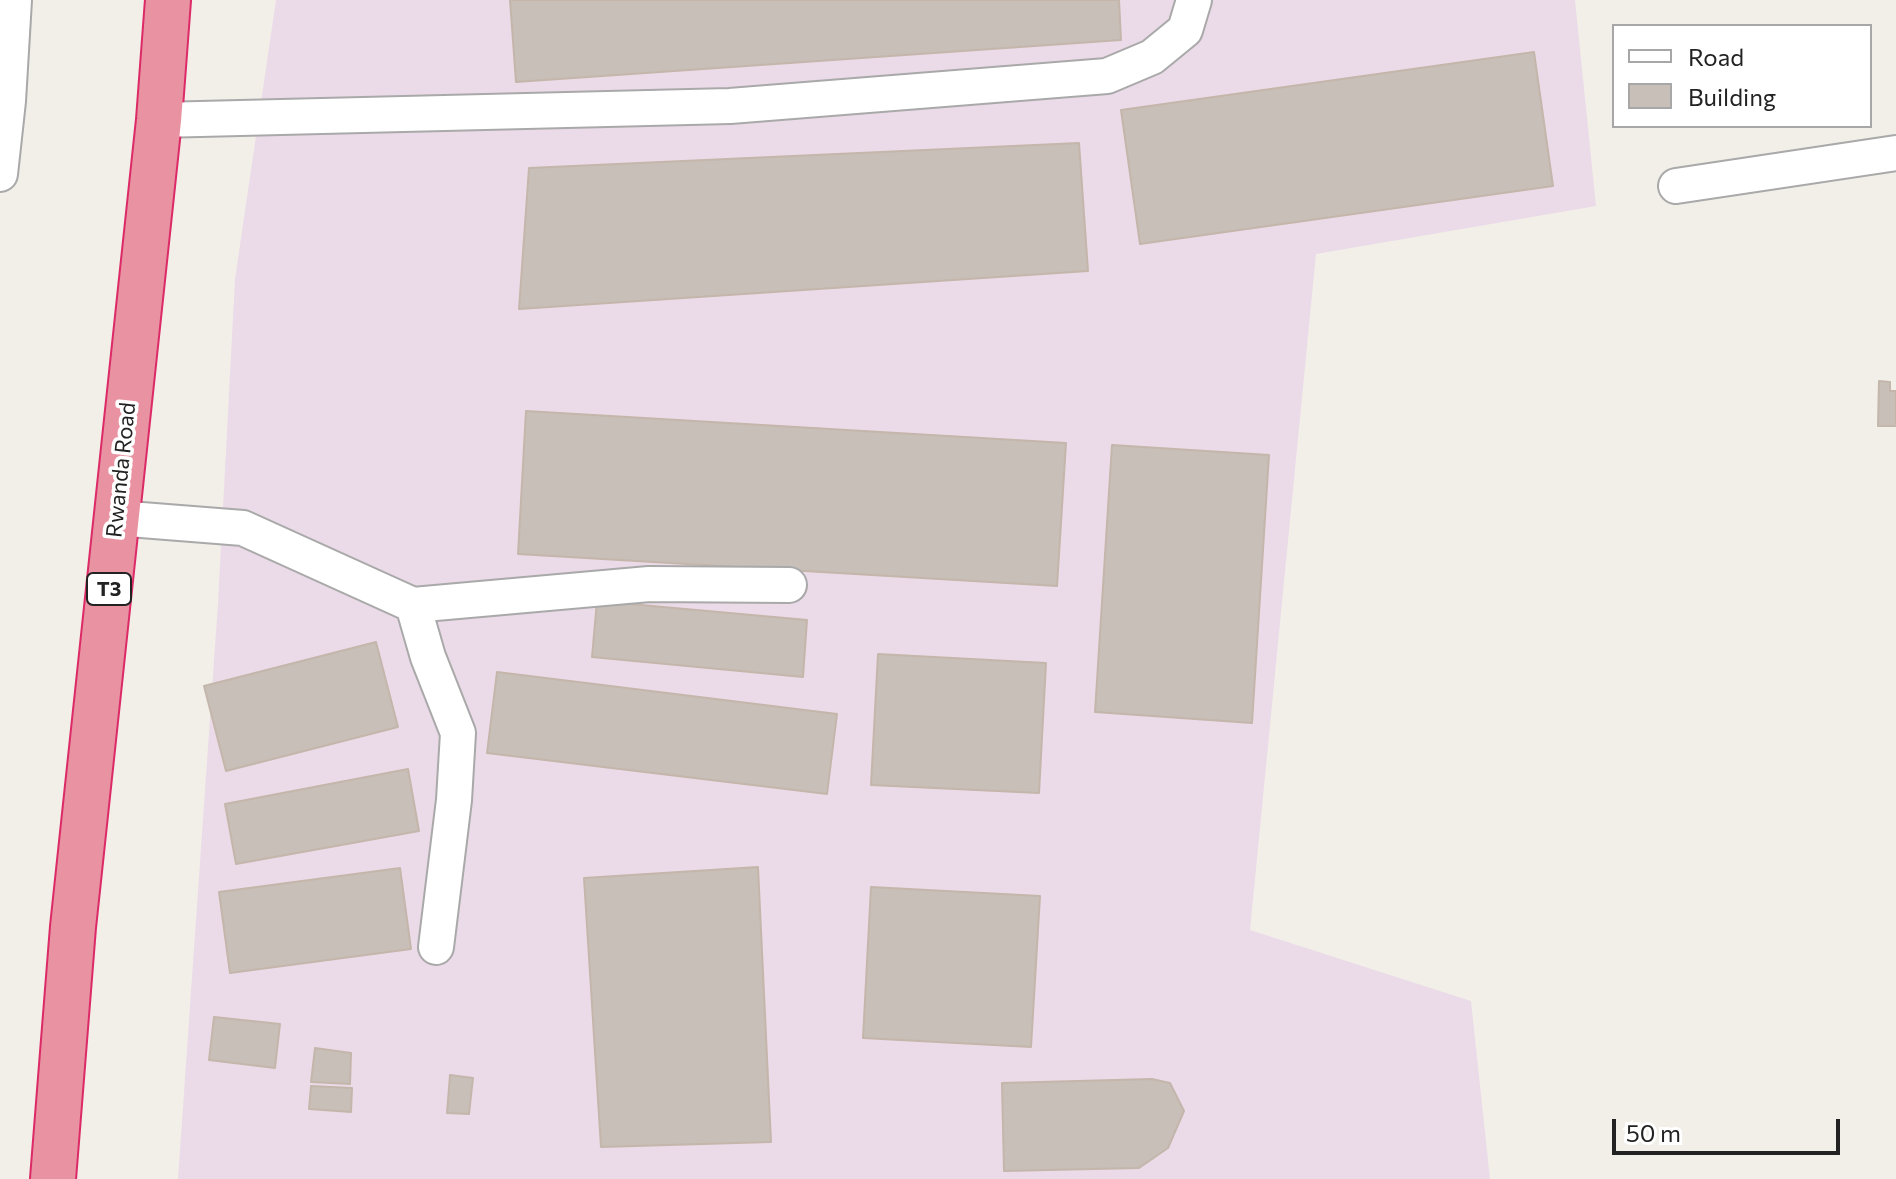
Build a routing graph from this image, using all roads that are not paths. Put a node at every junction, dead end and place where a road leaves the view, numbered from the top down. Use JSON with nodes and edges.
{"nodes":[{"id":1,"x":14,"y":0,"type":"edge"},
{"id":2,"x":168,"y":0,"type":"edge"},
{"id":3,"x":1194,"y":0,"type":"edge"},
{"id":4,"x":159,"y":120,"type":"junction"},
{"id":5,"x":1896,"y":153,"type":"edge"},
{"id":6,"x":0,"y":174,"type":"edge"},
{"id":7,"x":1676,"y":186,"type":"dead end"},
{"id":8,"x":116,"y":518,"type":"junction"},
{"id":9,"x":789,"y":585,"type":"dead end"},
{"id":10,"x":413,"y":605,"type":"junction"},
{"id":11,"x":436,"y":947,"type":"dead end"},
{"id":12,"x":53,"y":1179,"type":"edge"}],
"edges":[{"from":1,"to":6,"type":"street"},
{"from":2,"to":4,"type":"highway","name":"Rwanda Road","number":"T3"},
{"from":3,"to":4,"type":"street"},
{"from":4,"to":8,"type":"highway","name":"Rwanda Road","number":"T3"},
{"from":5,"to":7,"type":"street"},
{"from":8,"to":10,"type":"street"},
{"from":8,"to":12,"type":"highway","name":"Rwanda Road","number":"T3"},
{"from":9,"to":10,"type":"street"},
{"from":10,"to":11,"type":"street"}]}
